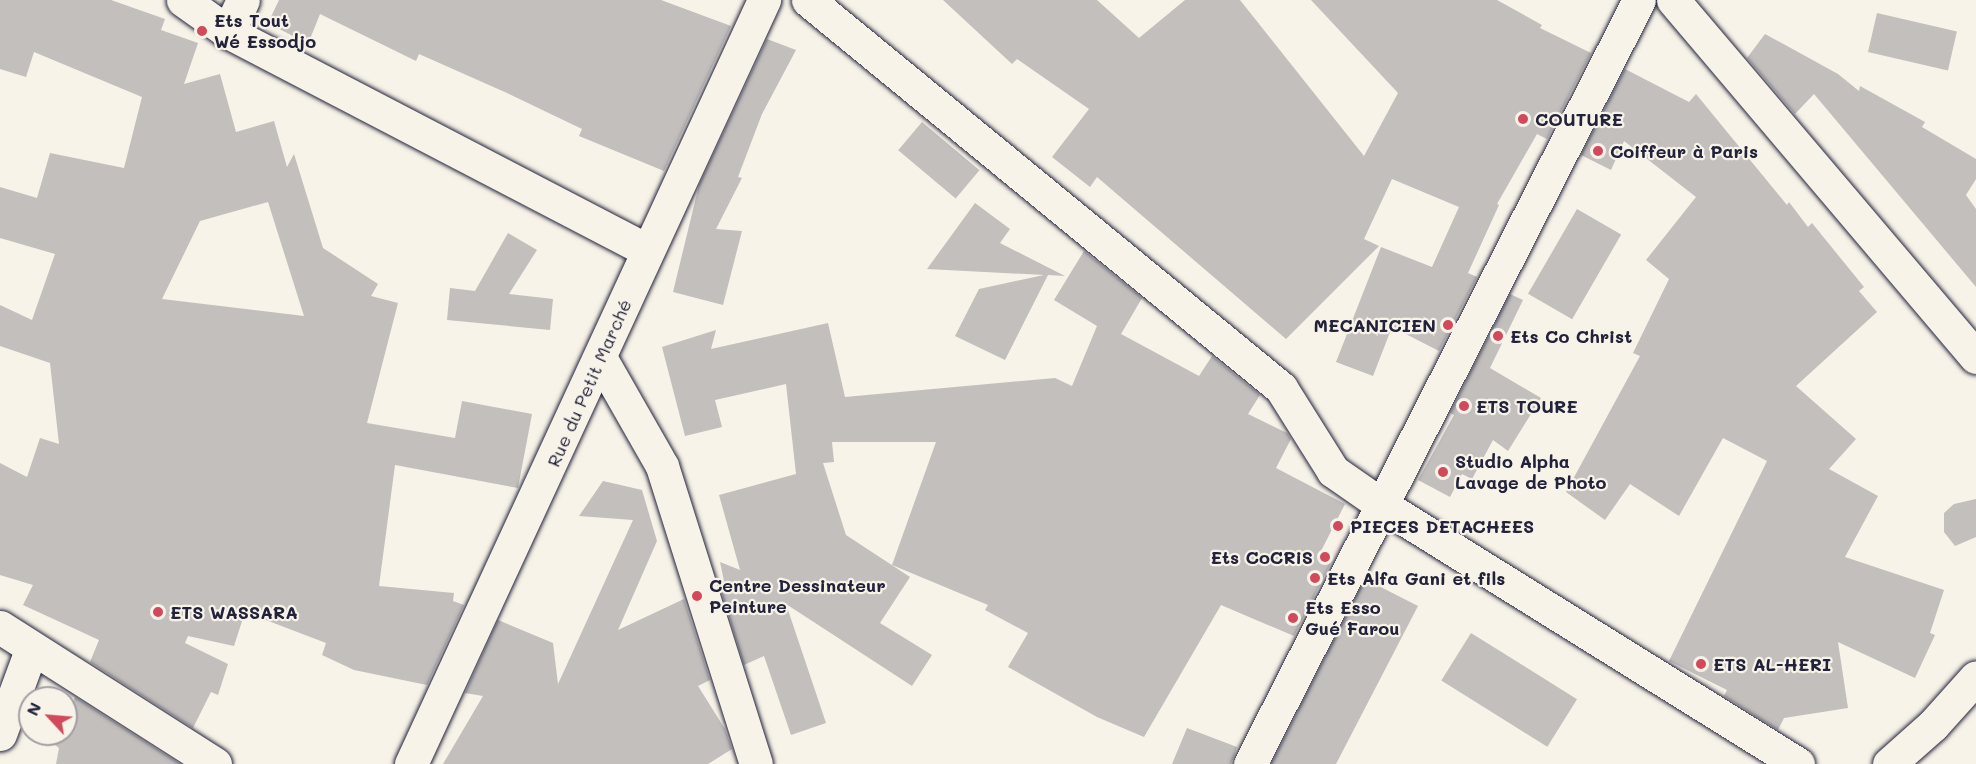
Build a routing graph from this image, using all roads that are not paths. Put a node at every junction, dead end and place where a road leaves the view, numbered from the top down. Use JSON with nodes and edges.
{"nodes":[{"id":1,"x":183,"y":0,"type":"edge"},
{"id":2,"x":243,"y":0,"type":"edge"},
{"id":3,"x":764,"y":0,"type":"edge"},
{"id":4,"x":808,"y":0,"type":"edge"},
{"id":5,"x":1639,"y":0,"type":"edge"},
{"id":6,"x":1673,"y":0,"type":"edge"},
{"id":7,"x":228,"y":32,"type":"junction"},
{"id":8,"x":647,"y":250,"type":"junction"},
{"id":9,"x":1976,"y":357,"type":"edge"},
{"id":10,"x":601,"y":359,"type":"junction"},
{"id":11,"x":1382,"y":505,"type":"junction"},
{"id":12,"x":0,"y":627,"type":"edge"},
{"id":13,"x":31,"y":650,"type":"junction"},
{"id":14,"x":1976,"y":677,"type":"edge"},
{"id":15,"x":0,"y":734,"type":"edge"},
{"id":16,"x":215,"y":764,"type":"edge"},
{"id":17,"x":411,"y":764,"type":"edge"},
{"id":18,"x":756,"y":764,"type":"edge"},
{"id":19,"x":1250,"y":764,"type":"edge"},
{"id":20,"x":1798,"y":764,"type":"edge"},
{"id":21,"x":1889,"y":764,"type":"edge"}],
"edges":[{"from":1,"to":7,"type":"street"},
{"from":2,"to":7,"type":"street"},
{"from":3,"to":8,"type":"street","name":"Rue du Petit Marché"},
{"from":4,"to":11,"type":"street"},
{"from":5,"to":11,"type":"street"},
{"from":6,"to":9,"type":"street"},
{"from":7,"to":8,"type":"street"},
{"from":8,"to":10,"type":"street","name":"Rue du Petit Marché"},
{"from":10,"to":17,"type":"street","name":"Rue du Petit Marché"},
{"from":10,"to":18,"type":"street"},
{"from":11,"to":19,"type":"street"},
{"from":11,"to":20,"type":"street"},
{"from":12,"to":13,"type":"street"},
{"from":13,"to":15,"type":"street"},
{"from":13,"to":16,"type":"street"},
{"from":14,"to":21,"type":"street"}]}
